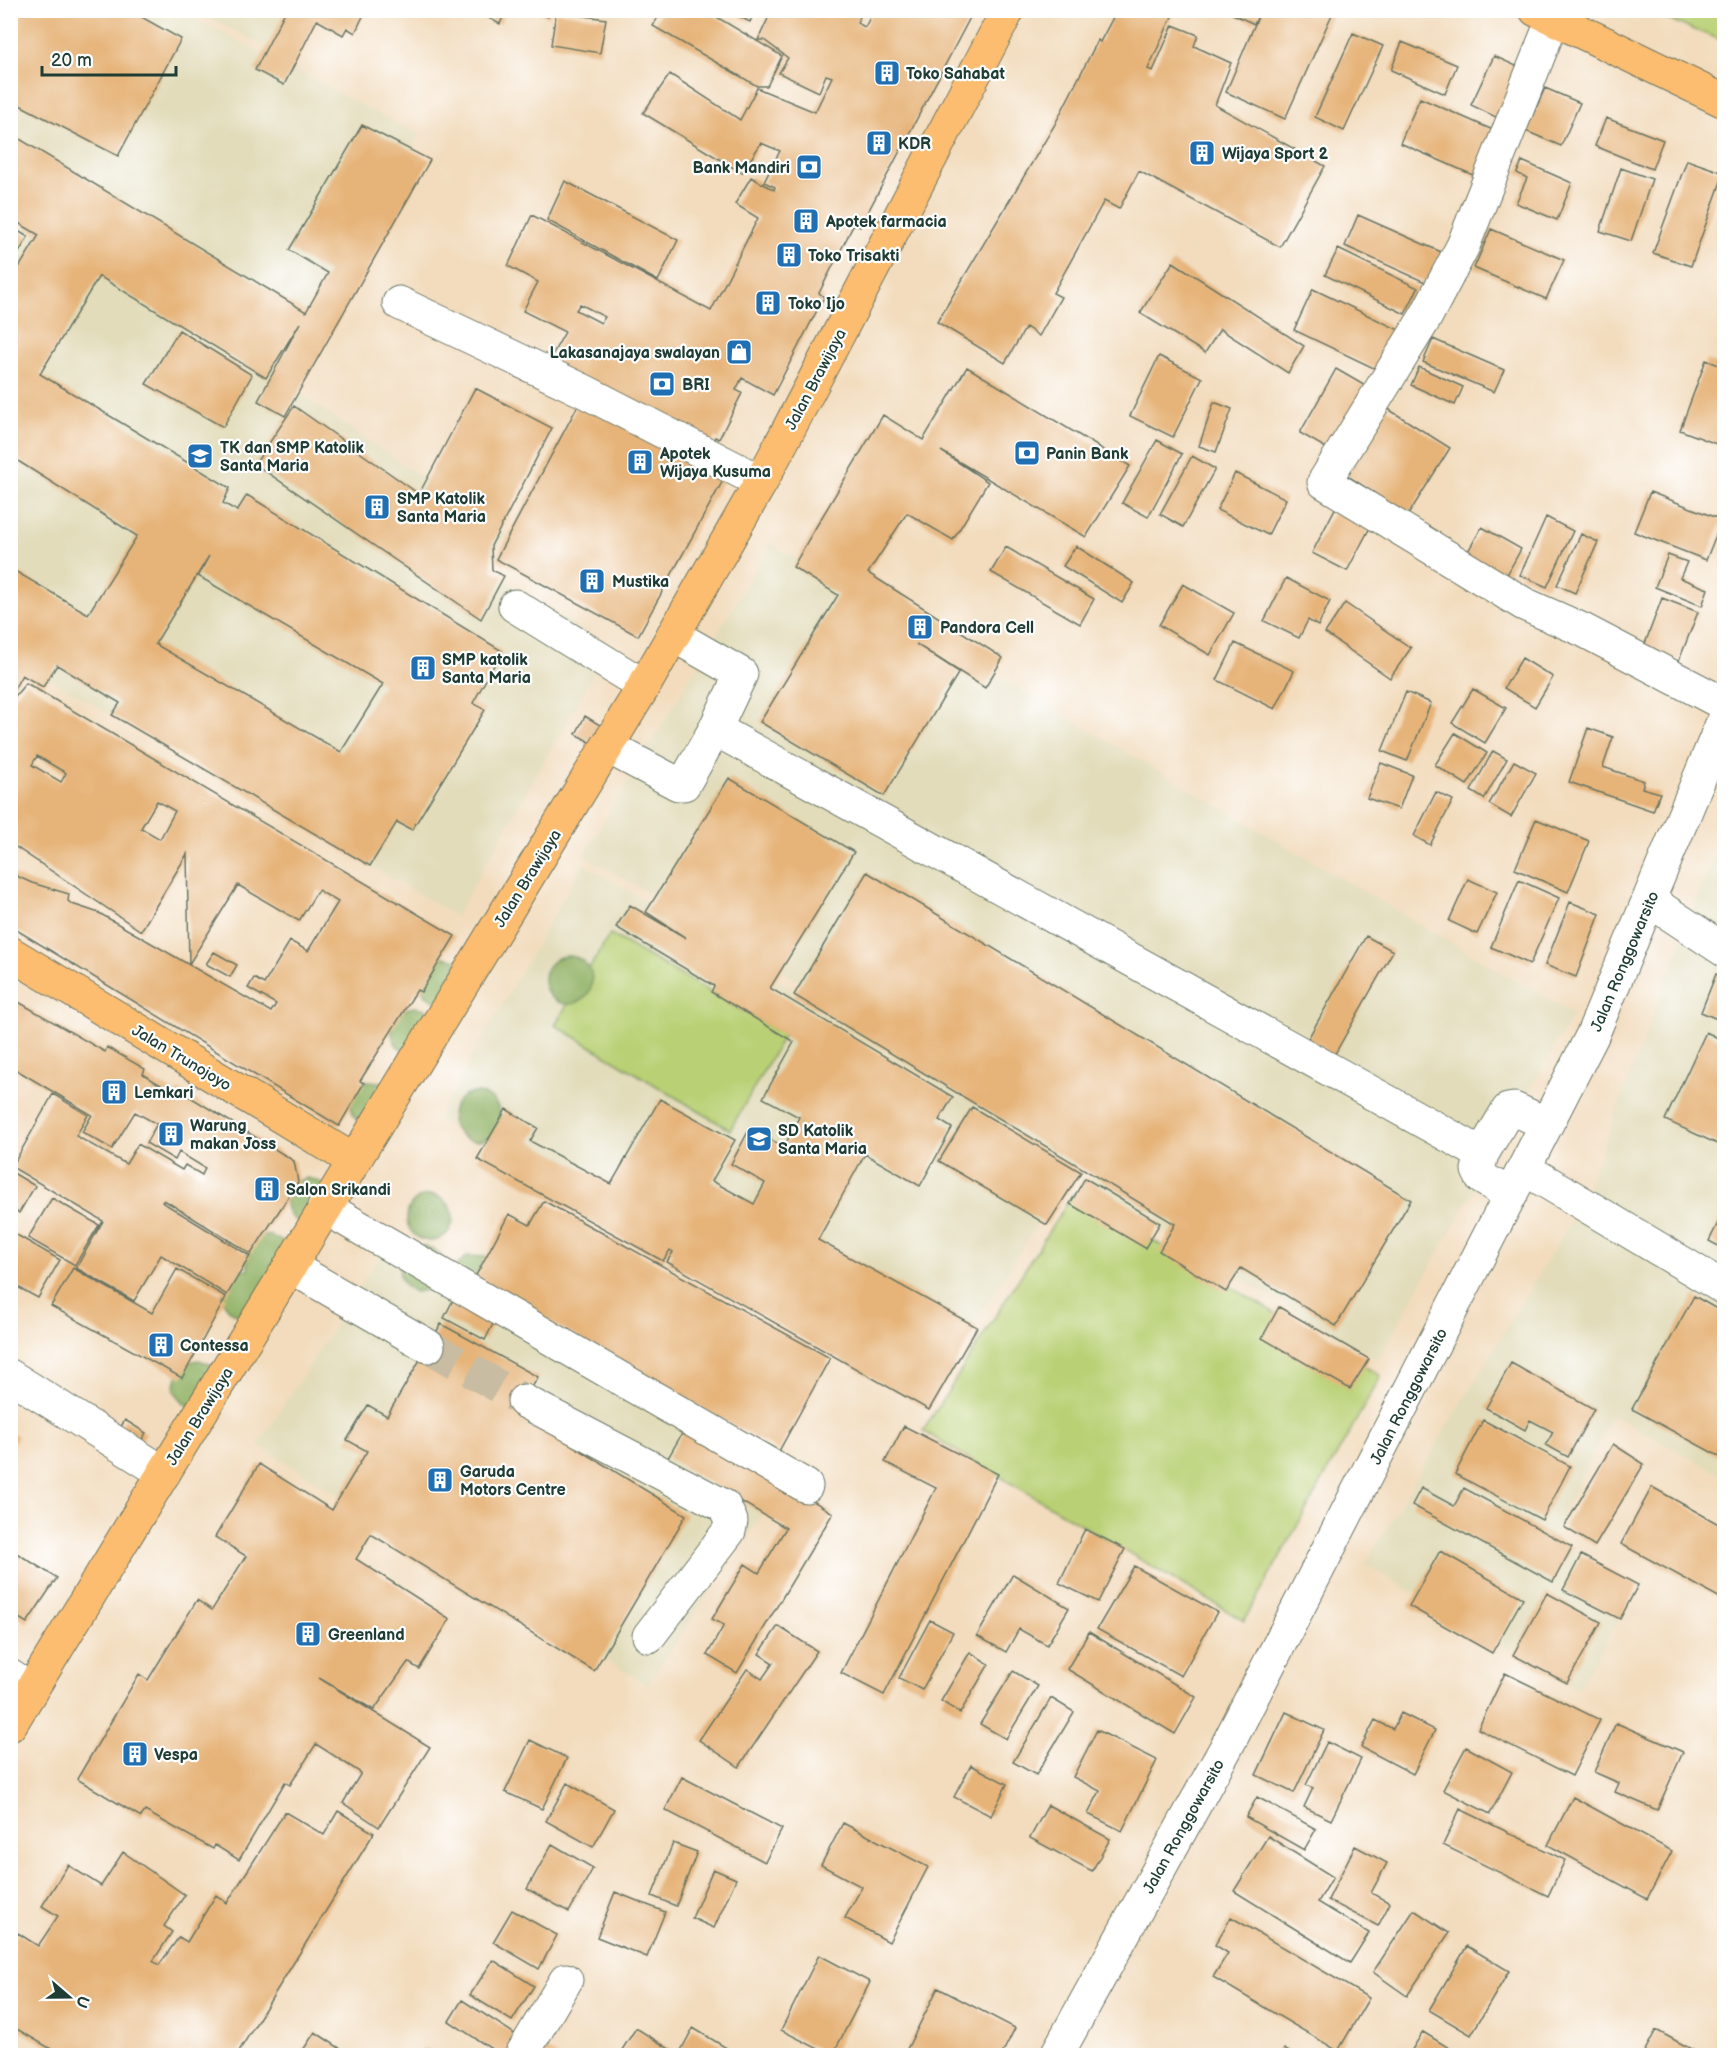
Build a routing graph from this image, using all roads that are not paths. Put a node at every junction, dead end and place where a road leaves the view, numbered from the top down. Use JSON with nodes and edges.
{"nodes":[{"id":1,"x":1008,"y":10,"type":"edge"},
{"id":2,"x":1545,"y":15,"type":"edge"},
{"id":3,"x":1725,"y":101,"type":"edge"},
{"id":4,"x":399,"y":303,"type":"dead end"},
{"id":5,"x":761,"y":482,"type":"junction"},
{"id":6,"x":515,"y":606,"type":"dead end"},
{"id":7,"x":673,"y":635,"type":"junction"},
{"id":8,"x":644,"y":686,"type":"junction"},
{"id":9,"x":1725,"y":704,"type":"edge"},
{"id":10,"x":1725,"y":719,"type":"edge"},
{"id":11,"x":715,"y":729,"type":"junction"},
{"id":12,"x":608,"y":747,"type":"junction"},
{"id":13,"x":1650,"y":901,"type":"junction"},
{"id":14,"x":1725,"y":950,"type":"edge"},
{"id":15,"x":10,"y":953,"type":"edge"},
{"id":16,"x":1547,"y":1124,"type":"junction"},
{"id":17,"x":1482,"y":1154,"type":"junction"},
{"id":18,"x":353,"y":1160,"type":"junction"},
{"id":19,"x":1518,"y":1182,"type":"junction"},
{"id":20,"x":324,"y":1207,"type":"junction"},
{"id":21,"x":291,"y":1267,"type":"junction"},
{"id":22,"x":1725,"y":1288,"type":"edge"},
{"id":23,"x":428,"y":1346,"type":"tunnel mouth"},
{"id":24,"x":10,"y":1376,"type":"edge"},
{"id":25,"x":524,"y":1401,"type":"tunnel mouth"},
{"id":26,"x":164,"y":1473,"type":"junction"},
{"id":27,"x":806,"y":1486,"type":"dead end"},
{"id":28,"x":649,"y":1636,"type":"dead end"},
{"id":29,"x":21,"y":1683,"type":"edge"},
{"id":30,"x":10,"y":1725,"type":"edge"},
{"id":31,"x":567,"y":1980,"type":"dead end"},
{"id":32,"x":521,"y":2055,"type":"edge"},
{"id":33,"x":1056,"y":2055,"type":"edge"}],
"edges":[{"from":1,"to":5,"type":"main road","name":"Jalan Brawijaya"},
{"from":2,"to":3,"type":"main road"},
{"from":2,"to":9,"type":"street"},
{"from":4,"to":5,"type":"street"},
{"from":5,"to":7,"type":"main road","name":"Jalan Brawijaya"},
{"from":6,"to":8,"type":"street"},
{"from":7,"to":8,"type":"main road","name":"Jalan Brawijaya"},
{"from":7,"to":11,"type":"street"},
{"from":8,"to":12,"type":"main road","name":"Jalan Brawijaya"},
{"from":10,"to":13,"type":"street","name":"Jalan Ronggowarsito"},
{"from":11,"to":12,"type":"street"},
{"from":11,"to":17,"type":"street"},
{"from":12,"to":18,"type":"main road","name":"Jalan Brawijaya"},
{"from":13,"to":14,"type":"street"},
{"from":13,"to":16,"type":"street","name":"Jalan Ronggowarsito"},
{"from":15,"to":18,"type":"main road","name":"Jalan Trunojoyo"},
{"from":16,"to":17,"type":"street"},
{"from":16,"to":19,"type":"street","name":"Jalan Ronggowarsito"},
{"from":17,"to":19,"type":"street"},
{"from":18,"to":20,"type":"main road","name":"Jalan Brawijaya"},
{"from":19,"to":22,"type":"street"},
{"from":19,"to":33,"type":"street","name":"Jalan Ronggowarsito"},
{"from":20,"to":21,"type":"main road","name":"Jalan Brawijaya"},
{"from":20,"to":27,"type":"street"},
{"from":21,"to":23,"type":"street"},
{"from":21,"to":26,"type":"main road","name":"Jalan Brawijaya"},
{"from":24,"to":26,"type":"street"},
{"from":25,"to":28,"type":"street"},
{"from":26,"to":29,"type":"main road","name":"Jalan Brawijaya"},
{"from":29,"to":30,"type":"main road","name":"Jalan Brawijaya"},
{"from":31,"to":32,"type":"street"}]}
